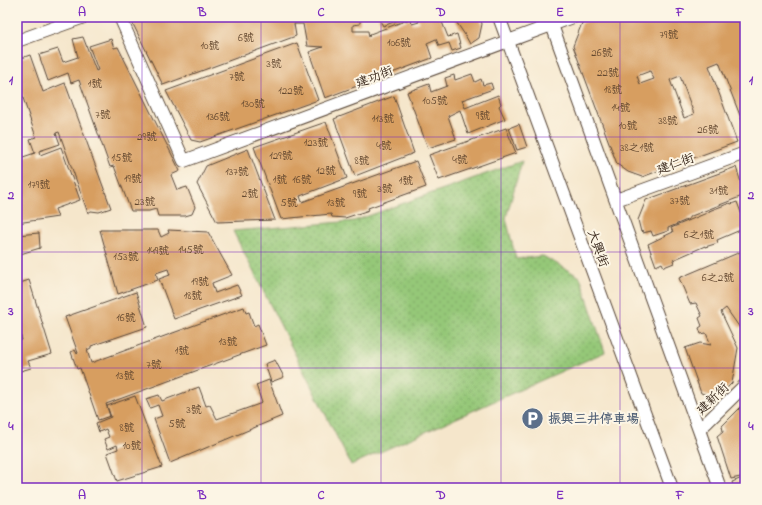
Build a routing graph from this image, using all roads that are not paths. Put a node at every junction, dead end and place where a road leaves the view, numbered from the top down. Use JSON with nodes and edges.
{"nodes":[{"id":1,"x":84,"y":17,"type":"edge"},
{"id":2,"x":120,"y":17,"type":"edge"},
{"id":3,"x":500,"y":17,"type":"edge"},
{"id":4,"x":573,"y":17,"type":"edge"},
{"id":5,"x":550,"y":21,"type":"edge"},
{"id":6,"x":17,"y":41,"type":"edge"},
{"id":7,"x":509,"y":42,"type":"junction"},
{"id":8,"x":745,"y":153,"type":"edge"},
{"id":9,"x":616,"y":200,"type":"junction"},
{"id":10,"x":745,"y":385,"type":"edge"},
{"id":11,"x":699,"y":430,"type":"junction"},
{"id":12,"x":672,"y":488,"type":"edge"},
{"id":13,"x":720,"y":488,"type":"edge"}],
"edges":[{"from":1,"to":6,"type":"street"},
{"from":2,"to":7,"type":"street","name":"建功街"},
{"from":3,"to":7,"type":"street","name":"大興街"},
{"from":4,"to":5,"type":"street","name":"建功街"},
{"from":5,"to":7,"type":"street","name":"建功街"},
{"from":5,"to":9,"type":"street"},
{"from":7,"to":12,"type":"street","name":"大興街"},
{"from":8,"to":9,"type":"street","name":"建仁街"},
{"from":9,"to":11,"type":"street"},
{"from":10,"to":11,"type":"street","name":"建新街"},
{"from":11,"to":13,"type":"street"}]}
